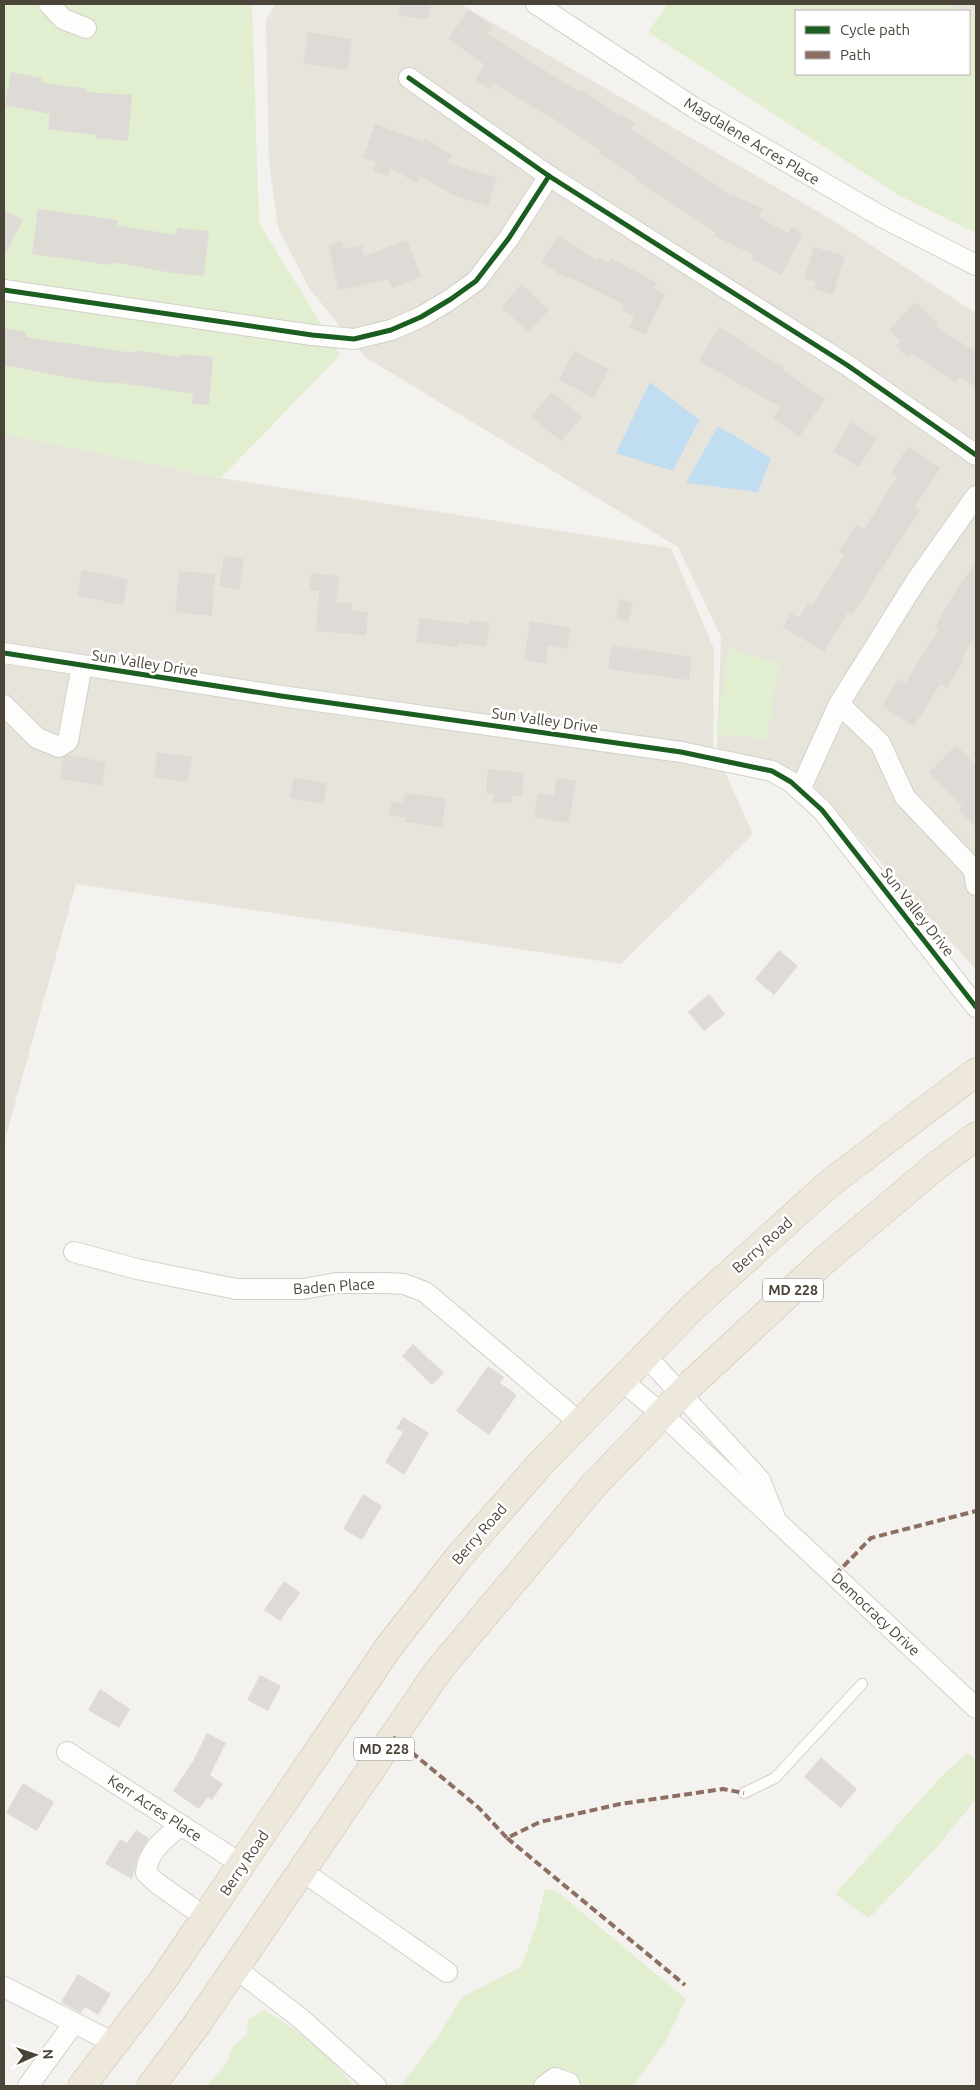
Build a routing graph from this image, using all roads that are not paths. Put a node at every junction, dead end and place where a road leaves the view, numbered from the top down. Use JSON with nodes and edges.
{"nodes":[{"id":1,"x":49,"y":4,"type":"edge"},
{"id":2,"x":536,"y":4,"type":"edge"},
{"id":3,"x":86,"y":28,"type":"dead end"},
{"id":4,"x":408,"y":78,"type":"dead end"},
{"id":5,"x":549,"y":176,"type":"junction"},
{"id":6,"x":976,"y":265,"type":"edge"},
{"id":7,"x":4,"y":290,"type":"edge"},
{"id":8,"x":976,"y":456,"type":"edge"},
{"id":9,"x":976,"y":496,"type":"edge"},
{"id":10,"x":4,"y":653,"type":"edge"},
{"id":11,"x":82,"y":665,"type":"junction"},
{"id":12,"x":839,"y":704,"type":"junction"},
{"id":13,"x":4,"y":705,"type":"edge"},
{"id":14,"x":800,"y":790,"type":"junction"},
{"id":15,"x":976,"y":885,"type":"edge"},
{"id":16,"x":976,"y":1007,"type":"edge"},
{"id":17,"x":976,"y":1072,"type":"edge"},
{"id":18,"x":976,"y":1136,"type":"edge"},
{"id":19,"x":74,"y":1252,"type":"dead end"},
{"id":20,"x":645,"y":1355,"type":"junction"},
{"id":21,"x":621,"y":1380,"type":"junction"},
{"id":22,"x":681,"y":1394,"type":"junction"},
{"id":23,"x":662,"y":1414,"type":"junction"},
{"id":24,"x":579,"y":1422,"type":"junction"},
{"id":25,"x":775,"y":1519,"type":"junction"},
{"id":26,"x":862,"y":1684,"type":"dead end"},
{"id":27,"x":976,"y":1708,"type":"edge"},
{"id":28,"x":68,"y":1752,"type":"dead end"},
{"id":29,"x":744,"y":1793,"type":"dead end"},
{"id":30,"x":181,"y":1825,"type":"junction"},
{"id":31,"x":243,"y":1865,"type":"junction"},
{"id":32,"x":302,"y":1871,"type":"junction"},
{"id":33,"x":206,"y":1918,"type":"junction"},
{"id":34,"x":235,"y":1968,"type":"junction"},
{"id":35,"x":447,"y":1972,"type":"dead end"},
{"id":36,"x":4,"y":1987,"type":"edge"},
{"id":37,"x":74,"y":2023,"type":"junction"},
{"id":38,"x":116,"y":2044,"type":"junction"},
{"id":39,"x":28,"y":2086,"type":"edge"},
{"id":40,"x":82,"y":2086,"type":"edge"},
{"id":41,"x":151,"y":2086,"type":"edge"},
{"id":42,"x":376,"y":2086,"type":"edge"},
{"id":43,"x":544,"y":2086,"type":"edge"},
{"id":44,"x":570,"y":2086,"type":"edge"}],
"edges":[{"from":1,"to":3,"type":"street"},
{"from":2,"to":6,"type":"street","name":"Magdalene Acres Place"},
{"from":4,"to":5,"type":"street"},
{"from":5,"to":7,"type":"street"},
{"from":5,"to":8,"type":"street"},
{"from":9,"to":12,"type":"street"},
{"from":10,"to":11,"type":"street","name":"Sun Valley Drive"},
{"from":11,"to":13,"type":"street"},
{"from":11,"to":14,"type":"street","name":"Sun Valley Drive"},
{"from":12,"to":14,"type":"street"},
{"from":12,"to":15,"type":"street"},
{"from":14,"to":16,"type":"street","name":"Sun Valley Drive"},
{"from":17,"to":20,"type":"highway","name":"Berry Road","number":"MD 228"},
{"from":18,"to":22,"type":"highway","number":"MD 228"},
{"from":19,"to":24,"type":"street","name":"Baden Place"},
{"from":20,"to":21,"type":"highway","name":"Berry Road","number":"MD 228"},
{"from":20,"to":22,"type":"street","name":"Democracy Drive"},
{"from":21,"to":23,"type":"street","name":"Democracy Drive"},
{"from":21,"to":24,"type":"highway","name":"Berry Road","number":"MD 228"},
{"from":22,"to":23,"type":"highway","number":"MD 228"},
{"from":22,"to":25,"type":"street","name":"Democracy Drive"},
{"from":23,"to":25,"type":"street","name":"Democracy Drive"},
{"from":23,"to":32,"type":"highway","number":"MD 228"},
{"from":24,"to":31,"type":"highway","name":"Berry Road","number":"MD 228"},
{"from":25,"to":27,"type":"street","name":"Democracy Drive"},
{"from":26,"to":29,"type":"lane"},
{"from":28,"to":30,"type":"street","name":"Kerr Acres Place"},
{"from":30,"to":31,"type":"street","name":"Kerr Acres Place"},
{"from":30,"to":33,"type":"street"},
{"from":31,"to":33,"type":"highway","name":"Berry Road","number":"MD 228"},
{"from":32,"to":34,"type":"highway","number":"MD 228"},
{"from":32,"to":35,"type":"street"},
{"from":33,"to":38,"type":"highway","name":"Berry Road","number":"MD 228"},
{"from":34,"to":41,"type":"highway","number":"MD 228"},
{"from":34,"to":42,"type":"street"},
{"from":36,"to":37,"type":"street"},
{"from":37,"to":38,"type":"street"},
{"from":37,"to":39,"type":"street"},
{"from":38,"to":40,"type":"highway","name":"Berry Road","number":"MD 228"},
{"from":43,"to":44,"type":"street"}]}
